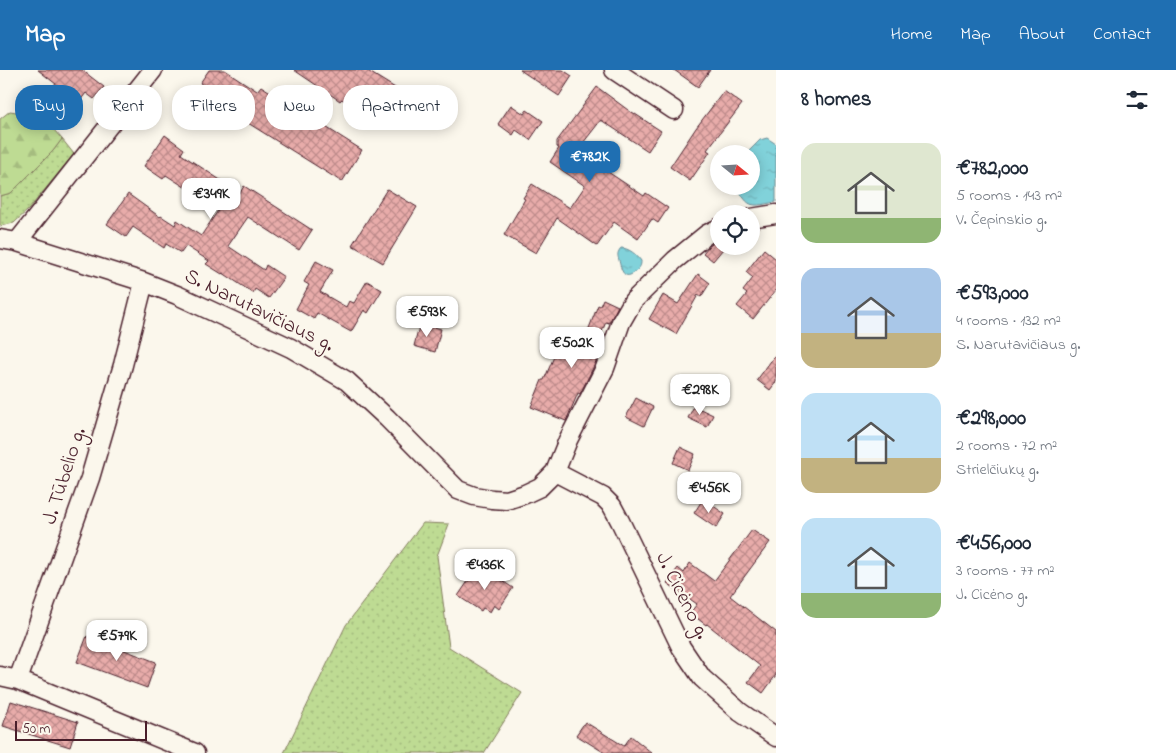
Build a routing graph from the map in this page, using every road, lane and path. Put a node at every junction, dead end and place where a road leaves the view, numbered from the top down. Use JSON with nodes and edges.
{"nodes":[{"id":1,"x":153,"y":70,"type":"edge"},
{"id":2,"x":614,"y":70,"type":"edge"},
{"id":3,"x":674,"y":110,"type":"dead end"},
{"id":4,"x":776,"y":214,"type":"edge"},
{"id":5,"x":760,"y":217,"type":"edge"},
{"id":6,"x":710,"y":232,"type":"edge"},
{"id":7,"x":8,"y":241,"type":"edge"},
{"id":8,"x":144,"y":282,"type":"junction"},
{"id":9,"x":556,"y":472,"type":"junction"},
{"id":10,"x":0,"y":676,"type":"edge"},
{"id":11,"x":18,"y":680,"type":"junction"},
{"id":12,"x":776,"y":738,"type":"edge"},
{"id":13,"x":195,"y":753,"type":"edge"}],
"edges":[{"from":1,"to":7,"type":"street"},
{"from":2,"to":3,"type":"street"},
{"from":4,"to":5,"type":"street"},
{"from":6,"to":9,"type":"street"},
{"from":7,"to":8,"type":"street","name":"S. Narutavičiaus g."},
{"from":8,"to":9,"type":"street","name":"S. Narutavičiaus g."},
{"from":8,"to":11,"type":"street","name":"J. Tūbelio g."},
{"from":9,"to":12,"type":"street","name":"J. Cicėno g."},
{"from":10,"to":11,"type":"street"},
{"from":11,"to":13,"type":"street"}]}
